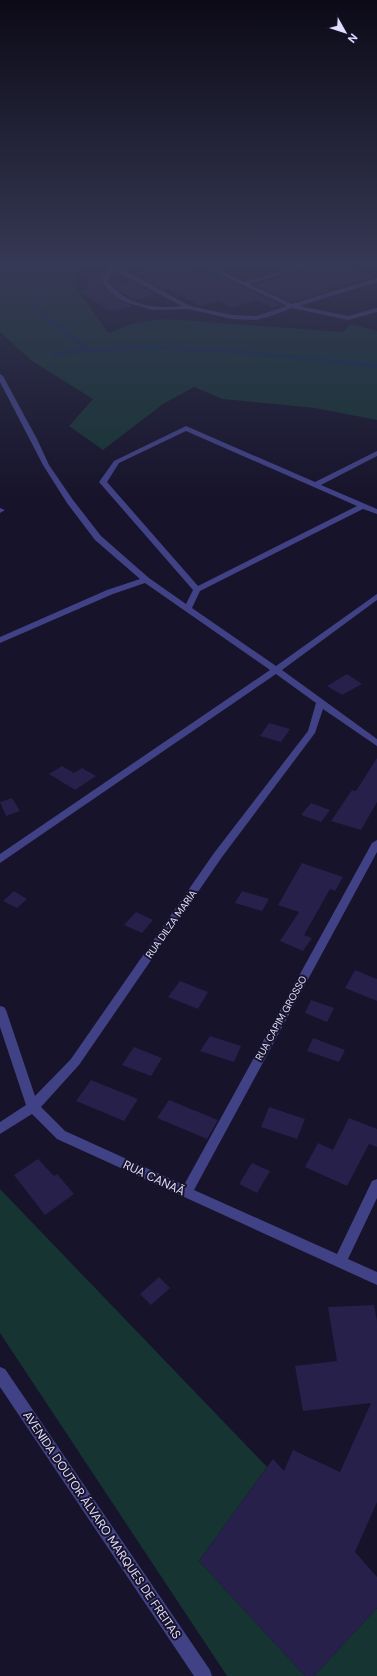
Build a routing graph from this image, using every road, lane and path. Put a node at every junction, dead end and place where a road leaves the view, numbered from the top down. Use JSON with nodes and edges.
{"nodes":[{"id":1,"x":2,"y":377,"type":"edge"},
{"id":2,"x":377,"y":454,"type":"edge"},
{"id":3,"x":315,"y":485,"type":"junction"},
{"id":4,"x":363,"y":506,"type":"junction"},
{"id":5,"x":377,"y":512,"type":"edge"},
{"id":6,"x":146,"y":580,"type":"junction"},
{"id":7,"x":196,"y":590,"type":"junction"},
{"id":8,"x":377,"y":596,"type":"edge"},
{"id":9,"x":187,"y":609,"type":"junction"},
{"id":10,"x":0,"y":640,"type":"edge"},
{"id":11,"x":276,"y":670,"type":"junction"},
{"id":12,"x":320,"y":702,"type":"junction"},
{"id":13,"x":377,"y":743,"type":"edge"},
{"id":14,"x":377,"y":843,"type":"edge"},
{"id":15,"x":0,"y":859,"type":"edge"},
{"id":16,"x":0,"y":1010,"type":"edge"},
{"id":17,"x":33,"y":1107,"type":"junction"},
{"id":18,"x":0,"y":1129,"type":"edge"},
{"id":19,"x":377,"y":1185,"type":"edge"},
{"id":20,"x":186,"y":1193,"type":"junction"},
{"id":21,"x":340,"y":1261,"type":"junction"},
{"id":22,"x":377,"y":1279,"type":"edge"},
{"id":23,"x":0,"y":1374,"type":"edge"},
{"id":24,"x":204,"y":1676,"type":"edge"}],
"edges":[{"from":1,"to":6,"type":"street"},
{"from":2,"to":3,"type":"street"},
{"from":3,"to":4,"type":"street"},
{"from":3,"to":7,"type":"street"},
{"from":4,"to":5,"type":"street"},
{"from":4,"to":7,"type":"street"},
{"from":6,"to":9,"type":"street"},
{"from":6,"to":10,"type":"street"},
{"from":7,"to":9,"type":"street"},
{"from":8,"to":11,"type":"street"},
{"from":9,"to":11,"type":"street"},
{"from":11,"to":12,"type":"street"},
{"from":11,"to":15,"type":"street"},
{"from":12,"to":13,"type":"street"},
{"from":12,"to":17,"type":"street","name":"RUA DILZA MARIA"},
{"from":14,"to":20,"type":"street","name":"RUA CAPIM GROSSO"},
{"from":16,"to":17,"type":"street","name":"RUA CANAÃ"},
{"from":17,"to":18,"type":"street","name":"RUA DILZA MARIA"},
{"from":17,"to":20,"type":"street","name":"RUA CANAÃ"},
{"from":19,"to":21,"type":"street"},
{"from":20,"to":21,"type":"street","name":"RUA CANAÃ"},
{"from":21,"to":22,"type":"street","name":"RUA CANAÃ"},
{"from":23,"to":24,"type":"street","name":"AVENIDA DOUTOR ÁLVARO MARQUES DE FREITAS"}]}
